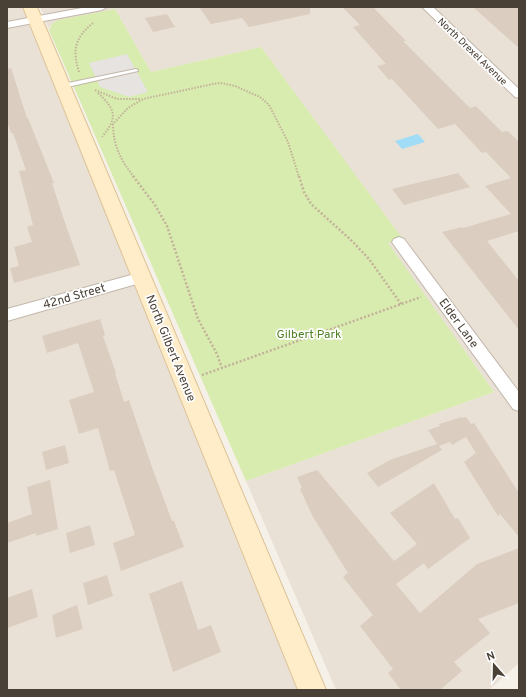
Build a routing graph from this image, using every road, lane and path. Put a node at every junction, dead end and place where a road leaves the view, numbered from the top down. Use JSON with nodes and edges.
{"nodes":[{"id":1,"x":102,"y":7,"type":"edge"},
{"id":2,"x":427,"y":7,"type":"edge"},
{"id":3,"x":32,"y":14,"type":"edge"},
{"id":4,"x":96,"y":20,"type":"dead end"},
{"id":5,"x":7,"y":26,"type":"edge"},
{"id":6,"x":136,"y":70,"type":"dead end"},
{"id":7,"x":85,"y":81,"type":"junction"},
{"id":8,"x":63,"y":86,"type":"junction"},
{"id":9,"x":96,"y":90,"type":"junction"},
{"id":10,"x":519,"y":95,"type":"edge"},
{"id":11,"x":143,"y":99,"type":"junction"},
{"id":12,"x":113,"y":124,"type":"junction"},
{"id":13,"x":399,"y":242,"type":"dead end"},
{"id":14,"x":142,"y":277,"type":"junction"},
{"id":15,"x":437,"y":292,"type":"junction"},
{"id":16,"x":401,"y":304,"type":"junction"},
{"id":17,"x":7,"y":315,"type":"edge"},
{"id":18,"x":222,"y":368,"type":"junction"},
{"id":19,"x":185,"y":381,"type":"junction"},
{"id":20,"x":519,"y":404,"type":"edge"},
{"id":21,"x":312,"y":690,"type":"edge"}],
"edges":[{"from":1,"to":3,"type":"street"},
{"from":2,"to":10,"type":"street","name":"North Drexel Avenue"},
{"from":3,"to":5,"type":"street"},
{"from":3,"to":8,"type":"street","name":"North Gilbert Avenue"},
{"from":4,"to":7,"type":"path"},
{"from":6,"to":7,"type":"lane"},
{"from":7,"to":8,"type":"lane"},
{"from":7,"to":9,"type":"path"},
{"from":8,"to":14,"type":"street","name":"North Gilbert Avenue"},
{"from":9,"to":11,"type":"path"},
{"from":9,"to":12,"type":"path"},
{"from":11,"to":12,"type":"path"},
{"from":11,"to":16,"type":"path"},
{"from":12,"to":18,"type":"path"},
{"from":13,"to":15,"type":"street","name":"Elder Lane"},
{"from":14,"to":17,"type":"street","name":"42nd Street"},
{"from":14,"to":19,"type":"street","name":"North Gilbert Avenue"},
{"from":15,"to":16,"type":"path"},
{"from":15,"to":20,"type":"street","name":"Elder Lane"},
{"from":16,"to":18,"type":"path"},
{"from":18,"to":19,"type":"path"},
{"from":19,"to":21,"type":"street","name":"North Gilbert Avenue"}]}
